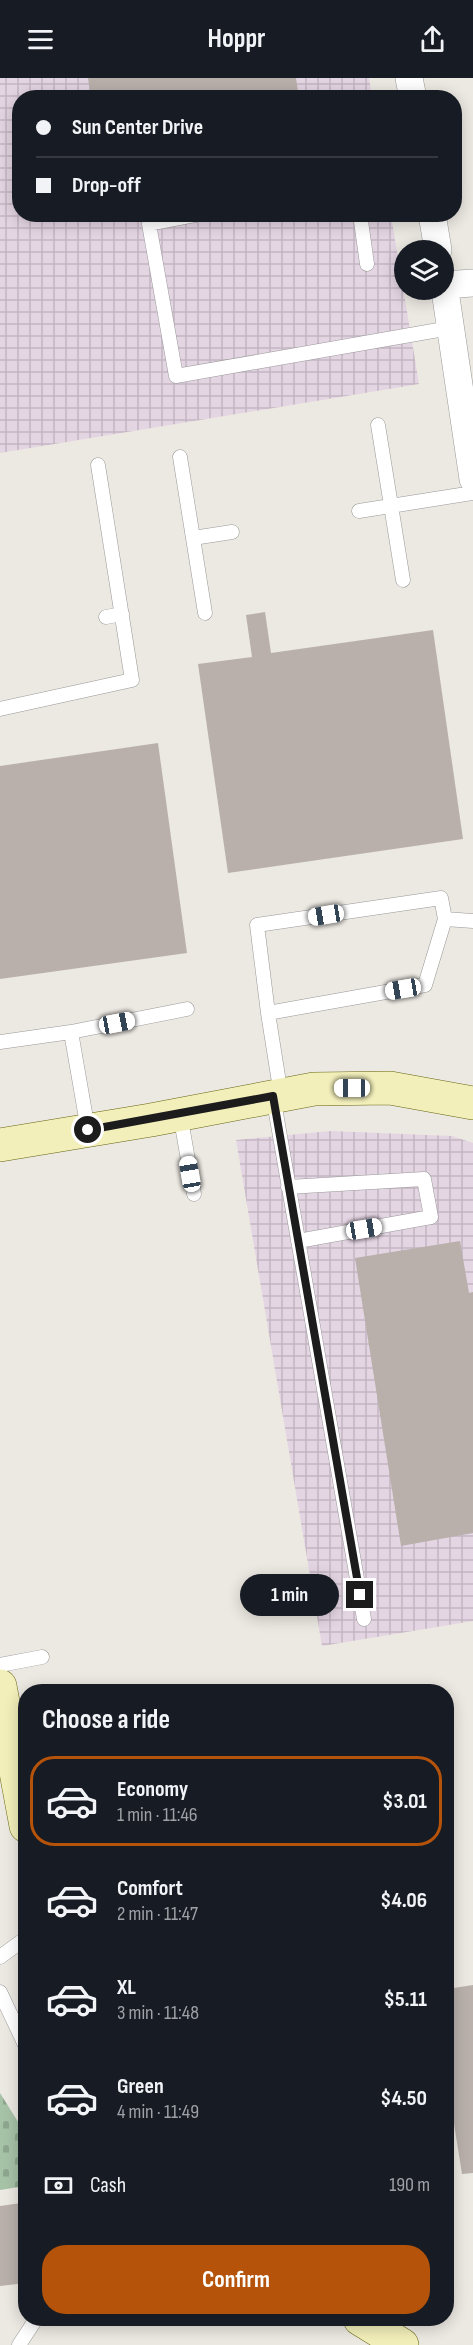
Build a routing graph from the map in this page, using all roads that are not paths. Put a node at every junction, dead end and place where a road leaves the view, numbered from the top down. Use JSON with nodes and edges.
{"nodes":[{"id":1,"x":159,"y":222,"type":"edge"},
{"id":2,"x":361,"y":222,"type":"edge"},
{"id":3,"x":433,"y":222,"type":"edge"},
{"id":4,"x":436,"y":240,"type":"edge"},
{"id":5,"x":367,"y":264,"type":"dead end"},
{"id":6,"x":473,"y":283,"type":"edge"},
{"id":7,"x":454,"y":284,"type":"edge"},
{"id":8,"x":446,"y":300,"type":"edge"},
{"id":9,"x":450,"y":328,"type":"junction"},
{"id":10,"x":378,"y":425,"type":"dead end"},
{"id":11,"x":180,"y":457,"type":"dead end"},
{"id":12,"x":98,"y":465,"type":"dead end"},
{"id":13,"x":473,"y":479,"type":"edge"},
{"id":14,"x":473,"y":493,"type":"edge"},
{"id":15,"x":391,"y":506,"type":"junction"},
{"id":16,"x":359,"y":512,"type":"dead end"},
{"id":17,"x":232,"y":532,"type":"dead end"},
{"id":18,"x":193,"y":538,"type":"junction"},
{"id":19,"x":110,"y":542,"type":"junction"},
{"id":20,"x":96,"y":545,"type":"dead end"},
{"id":21,"x":403,"y":580,"type":"dead end"},
{"id":22,"x":205,"y":612,"type":"dead end"},
{"id":23,"x":122,"y":614,"type":"junction"},
{"id":24,"x":106,"y":617,"type":"dead end"},
{"id":25,"x":0,"y":709,"type":"edge"},
{"id":26,"x":445,"y":919,"type":"junction"},
{"id":27,"x":473,"y":921,"type":"edge"},
{"id":28,"x":187,"y":1009,"type":"dead end"},
{"id":29,"x":268,"y":1013,"type":"junction"},
{"id":30,"x":71,"y":1032,"type":"junction"},
{"id":31,"x":0,"y":1042,"type":"edge"},
{"id":32,"x":277,"y":1096,"type":"junction"},
{"id":33,"x":473,"y":1103,"type":"edge"},
{"id":34,"x":180,"y":1114,"type":"junction"},
{"id":35,"x":88,"y":1130,"type":"junction"},
{"id":36,"x":0,"y":1145,"type":"edge"},
{"id":37,"x":288,"y":1187,"type":"junction"},
{"id":38,"x":194,"y":1194,"type":"dead end"},
{"id":39,"x":298,"y":1241,"type":"junction"},
{"id":40,"x":364,"y":1619,"type":"dead end"},
{"id":41,"x":42,"y":1657,"type":"dead end"},
{"id":42,"x":0,"y":1665,"type":"edge"},
{"id":43,"x":0,"y":1686,"type":"edge"},
{"id":44,"x":18,"y":1771,"type":"edge"},
{"id":45,"x":18,"y":1944,"type":"edge"},
{"id":46,"x":0,"y":1958,"type":"edge"},
{"id":47,"x":0,"y":1992,"type":"edge"},
{"id":48,"x":18,"y":2030,"type":"edge"},
{"id":49,"x":31,"y":2326,"type":"edge"},
{"id":50,"x":373,"y":2326,"type":"edge"},
{"id":51,"x":19,"y":2345,"type":"edge"},
{"id":52,"x":402,"y":2345,"type":"edge"}],
"edges":[{"from":1,"to":9,"type":"lane"},
{"from":2,"to":5,"type":"lane"},
{"from":3,"to":4,"type":"street"},
{"from":6,"to":7,"type":"street"},
{"from":8,"to":9,"type":"street"},
{"from":9,"to":13,"type":"street"},
{"from":10,"to":15,"type":"lane"},
{"from":11,"to":18,"type":"lane"},
{"from":12,"to":19,"type":"lane"},
{"from":14,"to":15,"type":"lane"},
{"from":15,"to":16,"type":"lane"},
{"from":15,"to":21,"type":"lane"},
{"from":17,"to":18,"type":"lane"},
{"from":18,"to":22,"type":"lane"},
{"from":19,"to":20,"type":"lane"},
{"from":19,"to":23,"type":"lane"},
{"from":23,"to":24,"type":"lane"},
{"from":23,"to":25,"type":"lane"},
{"from":26,"to":27,"type":"lane"},
{"from":26,"to":29,"type":"lane"},
{"from":26,"to":29,"type":"lane"},
{"from":28,"to":30,"type":"lane"},
{"from":29,"to":32,"type":"lane"},
{"from":30,"to":31,"type":"lane"},
{"from":30,"to":35,"type":"lane"},
{"from":32,"to":33,"type":"street"},
{"from":32,"to":34,"type":"street"},
{"from":32,"to":37,"type":"lane"},
{"from":34,"to":35,"type":"street"},
{"from":34,"to":38,"type":"lane"},
{"from":35,"to":36,"type":"street"},
{"from":37,"to":39,"type":"lane"},
{"from":37,"to":39,"type":"lane"},
{"from":39,"to":40,"type":"lane"},
{"from":41,"to":42,"type":"lane"},
{"from":43,"to":44,"type":"street"},
{"from":45,"to":46,"type":"lane"},
{"from":47,"to":48,"type":"lane"},
{"from":49,"to":51,"type":"lane"},
{"from":50,"to":52,"type":"street"}]}
